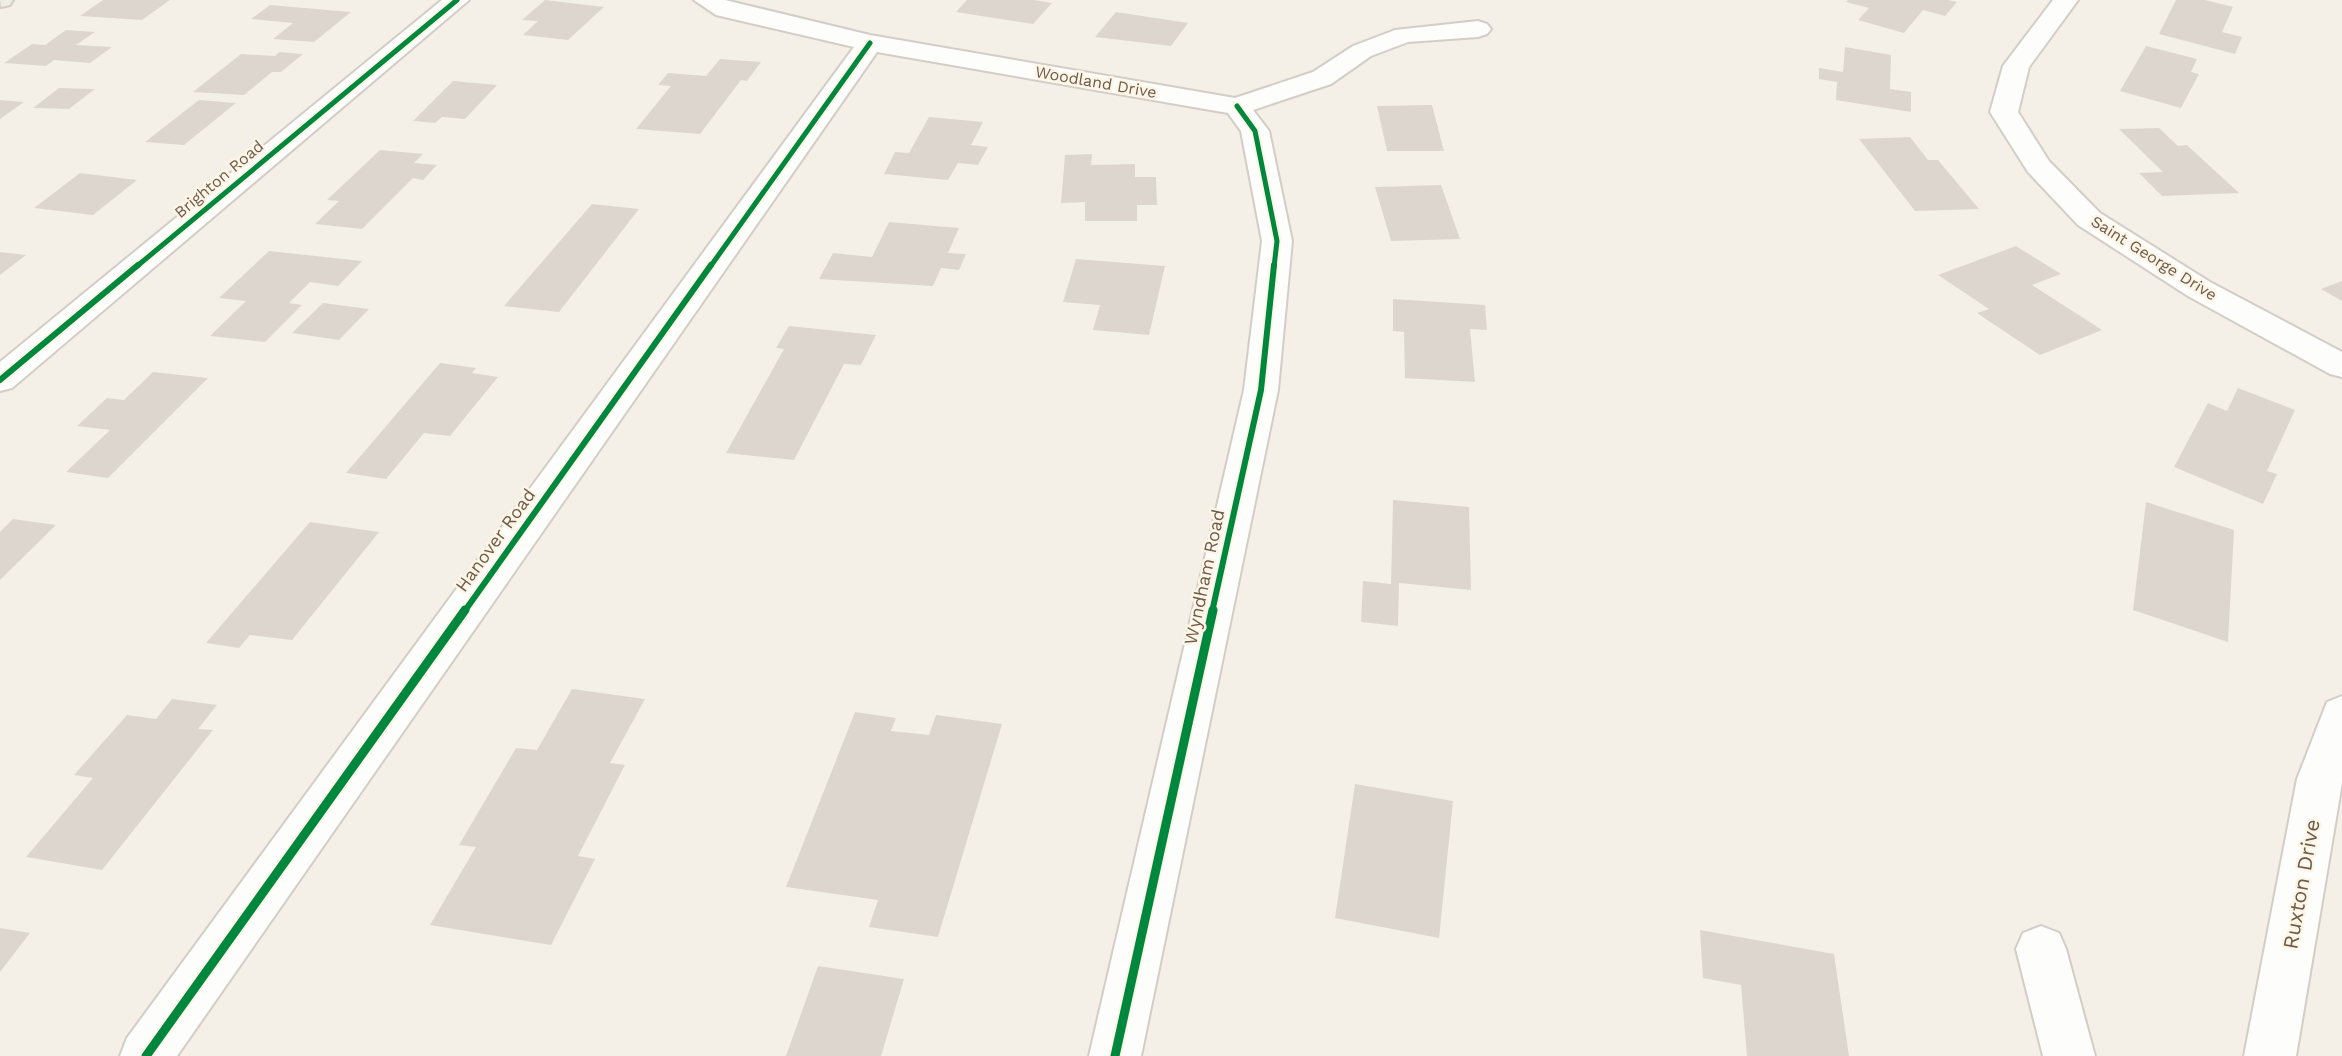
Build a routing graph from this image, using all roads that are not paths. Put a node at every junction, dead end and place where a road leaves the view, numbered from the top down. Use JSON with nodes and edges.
{"nodes":[{"id":1,"x":457,"y":0,"type":"edge"},
{"id":2,"x":706,"y":0,"type":"edge"},
{"id":3,"x":2066,"y":0,"type":"edge"},
{"id":4,"x":1478,"y":29,"type":"dead end"},
{"id":5,"x":870,"y":43,"type":"junction"},
{"id":6,"x":1237,"y":106,"type":"junction"},
{"id":7,"x":2342,"y":366,"type":"edge"},
{"id":8,"x":0,"y":380,"type":"edge"},
{"id":9,"x":2342,"y":714,"type":"edge"},
{"id":10,"x":2040,"y":949,"type":"dead end"},
{"id":11,"x":146,"y":1056,"type":"edge"},
{"id":12,"x":1115,"y":1056,"type":"edge"},
{"id":13,"x":2069,"y":1056,"type":"edge"},
{"id":14,"x":2270,"y":1056,"type":"edge"}],
"edges":[{"from":1,"to":8,"type":"street","name":"Brighton Road"},
{"from":2,"to":5,"type":"street","name":"Woodland Drive"},
{"from":3,"to":7,"type":"street","name":"Saint George Drive"},
{"from":4,"to":6,"type":"street","name":"Woodland Drive"},
{"from":5,"to":6,"type":"street","name":"Woodland Drive"},
{"from":5,"to":11,"type":"street","name":"Hanover Road"},
{"from":6,"to":12,"type":"street","name":"Wyndham Road"},
{"from":9,"to":14,"type":"street","name":"Ruxton Drive"},
{"from":10,"to":13,"type":"street"}]}
